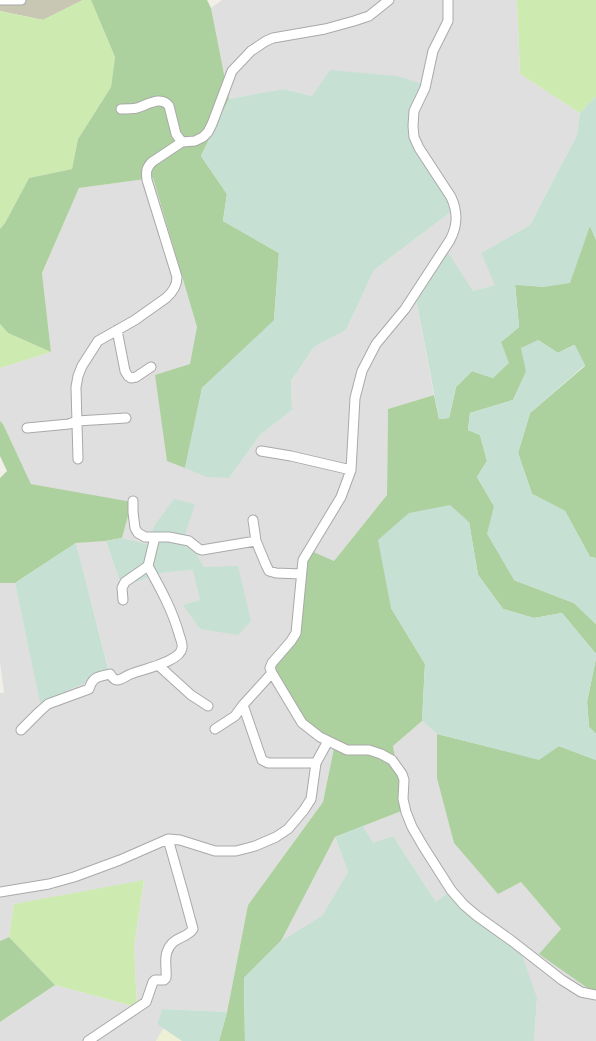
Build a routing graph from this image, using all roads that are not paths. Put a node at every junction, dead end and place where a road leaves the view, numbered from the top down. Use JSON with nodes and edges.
{"nodes":[{"id":1,"x":0,"y":0,"type":"edge"},
{"id":2,"x":21,"y":0,"type":"edge"},
{"id":3,"x":389,"y":0,"type":"edge"},
{"id":4,"x":448,"y":0,"type":"edge"},
{"id":5,"x":121,"y":109,"type":"dead end"},
{"id":6,"x":182,"y":142,"type":"junction"},
{"id":7,"x":117,"y":330,"type":"junction"},
{"id":8,"x":151,"y":367,"type":"dead end"},
{"id":9,"x":126,"y":418,"type":"dead end"},
{"id":10,"x":77,"y":422,"type":"junction"},
{"id":11,"x":27,"y":428,"type":"dead end"},
{"id":12,"x":261,"y":451,"type":"dead end"},
{"id":13,"x":78,"y":459,"type":"dead end"},
{"id":14,"x":351,"y":470,"type":"junction"},
{"id":15,"x":133,"y":501,"type":"dead end"},
{"id":16,"x":253,"y":520,"type":"dead end"},
{"id":17,"x":155,"y":537,"type":"junction"},
{"id":18,"x":256,"y":541,"type":"junction"},
{"id":19,"x":148,"y":566,"type":"junction"},
{"id":20,"x":301,"y":574,"type":"junction"},
{"id":21,"x":123,"y":600,"type":"dead end"},
{"id":22,"x":158,"y":665,"type":"junction"},
{"id":23,"x":272,"y":673,"type":"junction"},
{"id":24,"x":243,"y":705,"type":"junction"},
{"id":25,"x":208,"y":706,"type":"dead end"},
{"id":26,"x":215,"y":729,"type":"dead end"},
{"id":27,"x":21,"y":730,"type":"dead end"},
{"id":28,"x":328,"y":741,"type":"junction"},
{"id":29,"x":316,"y":763,"type":"junction"},
{"id":30,"x":168,"y":839,"type":"junction"},
{"id":31,"x":0,"y":892,"type":"edge"},
{"id":32,"x":596,"y":995,"type":"edge"},
{"id":33,"x":88,"y":1041,"type":"edge"}],
"edges":[{"from":1,"to":2,"type":"street"},
{"from":3,"to":6,"type":"street"},
{"from":4,"to":14,"type":"street"},
{"from":5,"to":6,"type":"street"},
{"from":6,"to":7,"type":"street"},
{"from":7,"to":8,"type":"street"},
{"from":7,"to":10,"type":"street"},
{"from":9,"to":10,"type":"street"},
{"from":10,"to":11,"type":"street"},
{"from":10,"to":13,"type":"street"},
{"from":12,"to":14,"type":"street"},
{"from":14,"to":20,"type":"street"},
{"from":15,"to":17,"type":"street"},
{"from":16,"to":18,"type":"street"},
{"from":17,"to":18,"type":"street"},
{"from":17,"to":19,"type":"street"},
{"from":18,"to":20,"type":"street"},
{"from":19,"to":21,"type":"street"},
{"from":19,"to":22,"type":"street"},
{"from":20,"to":23,"type":"street"},
{"from":22,"to":25,"type":"street"},
{"from":22,"to":27,"type":"street"},
{"from":23,"to":24,"type":"street"},
{"from":23,"to":28,"type":"street"},
{"from":24,"to":26,"type":"street"},
{"from":24,"to":29,"type":"street"},
{"from":28,"to":29,"type":"street"},
{"from":28,"to":32,"type":"street"},
{"from":29,"to":30,"type":"street"},
{"from":30,"to":31,"type":"street"},
{"from":30,"to":33,"type":"street"}]}
